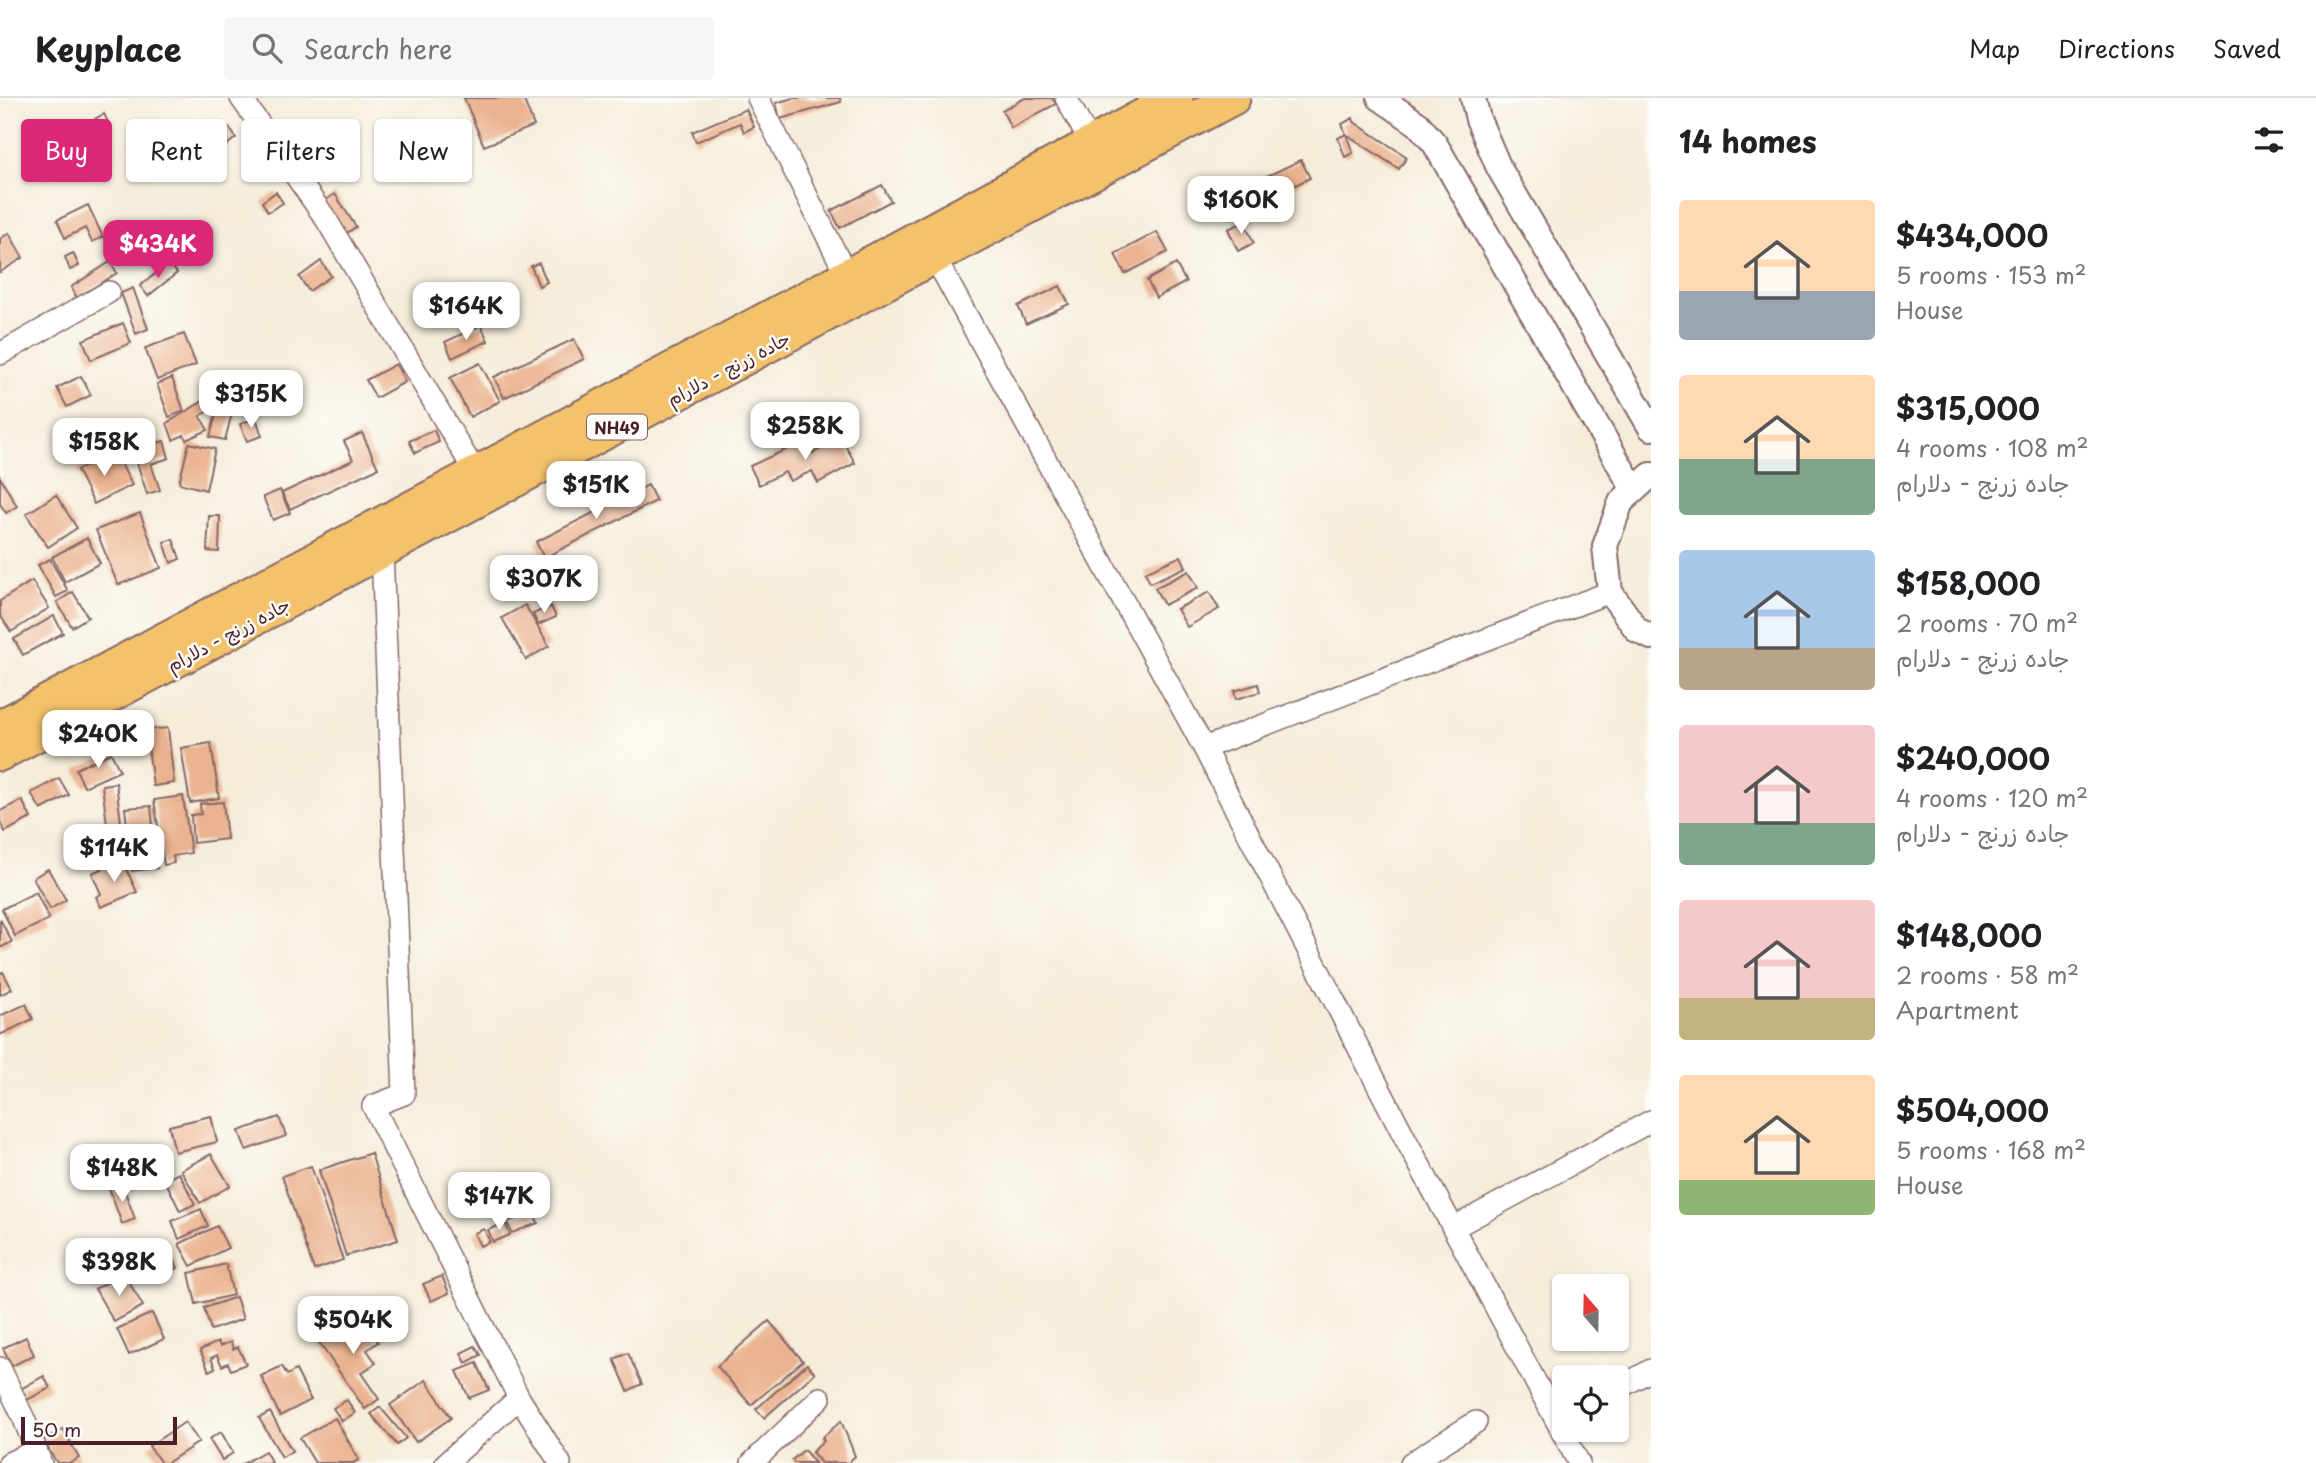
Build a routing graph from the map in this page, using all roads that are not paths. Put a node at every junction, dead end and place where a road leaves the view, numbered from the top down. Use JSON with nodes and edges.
{"nodes":[{"id":1,"x":241,"y":98,"type":"edge"},
{"id":2,"x":758,"y":98,"type":"edge"},
{"id":3,"x":1066,"y":98,"type":"edge"},
{"id":4,"x":1176,"y":98,"type":"edge"},
{"id":5,"x":1233,"y":98,"type":"edge"},
{"id":6,"x":1380,"y":98,"type":"edge"},
{"id":7,"x":1473,"y":98,"type":"edge"},
{"id":8,"x":1091,"y":144,"type":"junction"},
{"id":9,"x":935,"y":258,"type":"junction"},
{"id":10,"x":847,"y":276,"type":"junction"},
{"id":11,"x":109,"y":292,"type":"dead end"},
{"id":12,"x":0,"y":354,"type":"edge"},
{"id":13,"x":1651,"y":428,"type":"edge"},
{"id":14,"x":1643,"y":483,"type":"edge"},
{"id":15,"x":482,"y":484,"type":"junction"},
{"id":16,"x":382,"y":552,"type":"junction"},
{"id":17,"x":1610,"y":592,"type":"junction"},
{"id":18,"x":1651,"y":637,"type":"edge"},
{"id":19,"x":0,"y":727,"type":"edge"},
{"id":20,"x":1204,"y":748,"type":"junction"},
{"id":21,"x":0,"y":754,"type":"edge"},
{"id":22,"x":1651,"y":1121,"type":"edge"},
{"id":23,"x":1453,"y":1228,"type":"junction"},
{"id":24,"x":0,"y":1368,"type":"edge"},
{"id":25,"x":1651,"y":1370,"type":"edge"},
{"id":26,"x":1629,"y":1382,"type":"edge"},
{"id":27,"x":519,"y":1398,"type":"junction"},
{"id":28,"x":820,"y":1398,"type":"dead end"},
{"id":29,"x":1552,"y":1406,"type":"edge"},
{"id":30,"x":1476,"y":1422,"type":"dead end"},
{"id":31,"x":1570,"y":1442,"type":"edge"},
{"id":32,"x":38,"y":1457,"type":"edge"},
{"id":33,"x":9,"y":1463,"type":"edge"},
{"id":34,"x":446,"y":1463,"type":"edge"},
{"id":35,"x":560,"y":1463,"type":"edge"},
{"id":36,"x":752,"y":1463,"type":"edge"},
{"id":37,"x":1411,"y":1463,"type":"edge"},
{"id":38,"x":1579,"y":1463,"type":"edge"}],
"edges":[{"from":1,"to":15,"type":"street"},
{"from":2,"to":10,"type":"street"},
{"from":3,"to":8,"type":"street"},
{"from":4,"to":8,"type":"highway","name":"جاده زرنج - دلارام","number":"NH49"},
{"from":5,"to":9,"type":"highway","name":"جاده زرنج - دلارام","number":"NH49"},
{"from":6,"to":14,"type":"street"},
{"from":7,"to":13,"type":"street"},
{"from":8,"to":10,"type":"highway","name":"جاده زرنج - دلارام","number":"NH49"},
{"from":9,"to":15,"type":"highway","name":"جاده زرنج - دلارام","number":"NH49"},
{"from":9,"to":20,"type":"street"},
{"from":10,"to":15,"type":"highway","name":"جاده زرنج - دلارام","number":"NH49"},
{"from":11,"to":12,"type":"street"},
{"from":14,"to":17,"type":"street"},
{"from":15,"to":16,"type":"highway","name":"جاده زرنج - دلارام","number":"NH49"},
{"from":15,"to":19,"type":"highway","name":"جاده زرنج - دلارام","number":"NH49"},
{"from":16,"to":21,"type":"highway","name":"جاده زرنج - دلارام","number":"NH49"},
{"from":16,"to":27,"type":"street"},
{"from":17,"to":18,"type":"street"},
{"from":17,"to":20,"type":"street"},
{"from":20,"to":23,"type":"street"},
{"from":22,"to":23,"type":"street"},
{"from":23,"to":29,"type":"street"},
{"from":24,"to":32,"type":"street"},
{"from":25,"to":26,"type":"street"},
{"from":27,"to":34,"type":"street"},
{"from":27,"to":35,"type":"street"},
{"from":28,"to":36,"type":"street"},
{"from":30,"to":37,"type":"street"},
{"from":31,"to":38,"type":"street"},
{"from":32,"to":33,"type":"street"}]}
